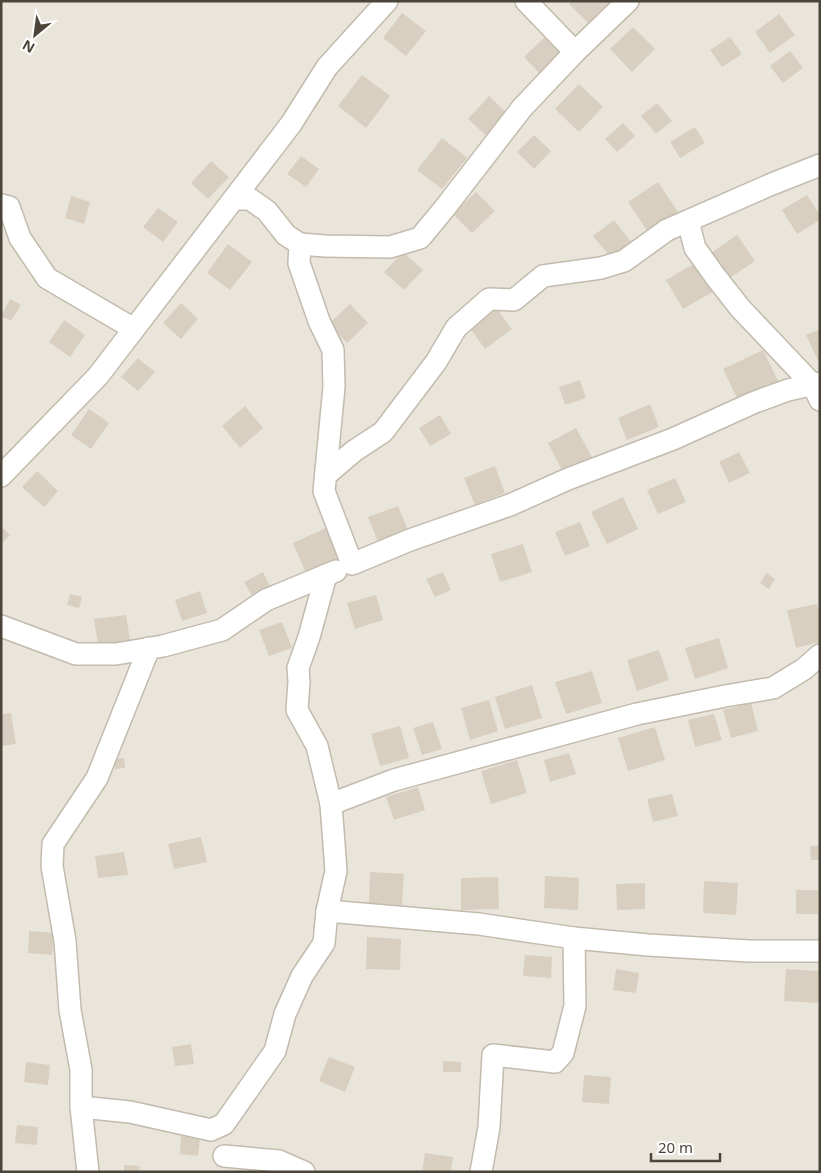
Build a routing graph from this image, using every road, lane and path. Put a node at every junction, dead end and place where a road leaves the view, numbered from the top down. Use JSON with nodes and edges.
{"nodes":[{"id":1,"x":387,"y":1,"type":"edge"},
{"id":2,"x":526,"y":1,"type":"edge"},
{"id":3,"x":628,"y":1,"type":"edge"},
{"id":4,"x":575,"y":52,"type":"junction"},
{"id":5,"x":820,"y":165,"type":"edge"},
{"id":6,"x":234,"y":199,"type":"junction"},
{"id":7,"x":1,"y":205,"type":"edge"},
{"id":8,"x":688,"y":221,"type":"junction"},
{"id":9,"x":300,"y":244,"type":"junction"},
{"id":10,"x":134,"y":329,"type":"junction"},
{"id":11,"x":817,"y":389,"type":"edge"},
{"id":12,"x":327,"y":474,"type":"junction"},
{"id":13,"x":1,"y":476,"type":"edge"},
{"id":14,"x":352,"y":564,"type":"junction"},
{"id":15,"x":326,"y":575,"type":"junction"},
{"id":16,"x":1,"y":626,"type":"edge"},
{"id":17,"x":149,"y":648,"type":"junction"},
{"id":18,"x":820,"y":656,"type":"edge"},
{"id":19,"x":331,"y":804,"type":"junction"},
{"id":20,"x":327,"y":911,"type":"junction"},
{"id":21,"x":574,"y":938,"type":"junction"},
{"id":22,"x":820,"y":951,"type":"edge"},
{"id":23,"x":81,"y":1107,"type":"junction"},
{"id":24,"x":224,"y":1124,"type":"junction"},
{"id":25,"x":223,"y":1164,"type":"edge"},
{"id":26,"x":88,"y":1172,"type":"edge"},
{"id":27,"x":304,"y":1172,"type":"edge"},
{"id":28,"x":481,"y":1172,"type":"edge"}],
"edges":[{"from":1,"to":6,"type":"street"},
{"from":2,"to":4,"type":"street"},
{"from":3,"to":4,"type":"street"},
{"from":4,"to":9,"type":"street"},
{"from":5,"to":8,"type":"street"},
{"from":6,"to":9,"type":"street"},
{"from":6,"to":10,"type":"street"},
{"from":7,"to":10,"type":"street"},
{"from":8,"to":11,"type":"street"},
{"from":8,"to":12,"type":"street"},
{"from":9,"to":12,"type":"street"},
{"from":10,"to":13,"type":"street"},
{"from":11,"to":14,"type":"street"},
{"from":12,"to":14,"type":"street"},
{"from":14,"to":15,"type":"street"},
{"from":15,"to":17,"type":"street"},
{"from":15,"to":19,"type":"street"},
{"from":16,"to":17,"type":"street"},
{"from":17,"to":23,"type":"street"},
{"from":18,"to":19,"type":"street"},
{"from":19,"to":20,"type":"street"},
{"from":20,"to":21,"type":"street"},
{"from":20,"to":24,"type":"street"},
{"from":21,"to":22,"type":"street"},
{"from":21,"to":28,"type":"street"},
{"from":23,"to":24,"type":"street"},
{"from":23,"to":26,"type":"street"},
{"from":24,"to":25,"type":"street"},
{"from":25,"to":27,"type":"street"}]}
